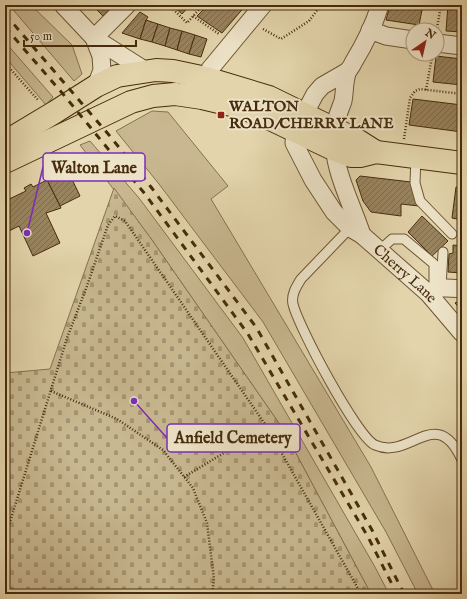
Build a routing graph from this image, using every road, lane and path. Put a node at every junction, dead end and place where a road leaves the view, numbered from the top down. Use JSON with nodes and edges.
{"nodes":[{"id":1,"x":63,"y":5,"type":"edge"},
{"id":2,"x":127,"y":5,"type":"edge"},
{"id":3,"x":169,"y":5,"type":"edge"},
{"id":4,"x":204,"y":5,"type":"edge"},
{"id":5,"x":264,"y":5,"type":"edge"},
{"id":6,"x":321,"y":5,"type":"edge"},
{"id":7,"x":380,"y":5,"type":"edge"},
{"id":8,"x":441,"y":5,"type":"edge"},
{"id":9,"x":193,"y":16,"type":"junction"},
{"id":10,"x":249,"y":21,"type":"junction"},
{"id":11,"x":438,"y":22,"type":"edge"},
{"id":12,"x":370,"y":30,"type":"junction"},
{"id":13,"x":94,"y":38,"type":"junction"},
{"id":14,"x":405,"y":39,"type":"edge"},
{"id":15,"x":231,"y":43,"type":"junction"},
{"id":16,"x":445,"y":44,"type":"edge"},
{"id":17,"x":462,"y":46,"type":"edge"},
{"id":18,"x":431,"y":62,"type":"edge"},
{"id":19,"x":5,"y":63,"type":"edge"},
{"id":20,"x":146,"y":71,"type":"junction"},
{"id":21,"x":348,"y":71,"type":"junction"},
{"id":22,"x":206,"y":78,"type":"junction"},
{"id":23,"x":96,"y":86,"type":"junction"},
{"id":24,"x":426,"y":90,"type":"junction"},
{"id":25,"x":462,"y":94,"type":"edge"},
{"id":26,"x":51,"y":114,"type":"junction"},
{"id":27,"x":299,"y":123,"type":"junction"},
{"id":28,"x":334,"y":129,"type":"junction"},
{"id":29,"x":398,"y":140,"type":"dead end"},
{"id":30,"x":5,"y":142,"type":"edge"},
{"id":31,"x":335,"y":150,"type":"junction"},
{"id":32,"x":376,"y":152,"type":"junction"},
{"id":33,"x":416,"y":157,"type":"junction"},
{"id":34,"x":5,"y":162,"type":"edge"},
{"id":35,"x":462,"y":162,"type":"edge"},
{"id":36,"x":356,"y":231,"type":"junction"},
{"id":37,"x":452,"y":234,"type":"dead end"},
{"id":38,"x":380,"y":250,"type":"junction"},
{"id":39,"x":443,"y":252,"type":"dead end"},
{"id":40,"x":434,"y":290,"type":"junction"},
{"id":41,"x":462,"y":290,"type":"edge"},
{"id":42,"x":462,"y":333,"type":"edge"},
{"id":43,"x":51,"y":391,"type":"junction"},
{"id":44,"x":268,"y":427,"type":"junction"},
{"id":45,"x":462,"y":460,"type":"edge"},
{"id":46,"x":184,"y":477,"type":"junction"},
{"id":47,"x":5,"y":538,"type":"edge"},
{"id":48,"x":212,"y":594,"type":"edge"},
{"id":49,"x":361,"y":594,"type":"edge"}],
"edges":[{"from":1,"to":13,"type":"street"},
{"from":2,"to":13,"type":"street"},
{"from":3,"to":9,"type":"path"},
{"from":4,"to":9,"type":"path"},
{"from":5,"to":10,"type":"street"},
{"from":6,"to":10,"type":"path"},
{"from":7,"to":12,"type":"street"},
{"from":8,"to":11,"type":"path"},
{"from":9,"to":15,"type":"path"},
{"from":10,"to":15,"type":"street"},
{"from":12,"to":14,"type":"street"},
{"from":12,"to":21,"type":"street"},
{"from":13,"to":20,"type":"street"},
{"from":13,"to":23,"type":"street"},
{"from":15,"to":22,"type":"street"},
{"from":16,"to":17,"type":"street"},
{"from":18,"to":24,"type":"path"},
{"from":19,"to":26,"type":"path"},
{"from":20,"to":22,"type":"highway"},
{"from":20,"to":23,"type":"highway"},
{"from":21,"to":27,"type":"street"},
{"from":21,"to":28,"type":"street","name":"Cherry Lane"},
{"from":22,"to":27,"type":"highway"},
{"from":23,"to":26,"type":"highway"},
{"from":24,"to":25,"type":"path"},
{"from":24,"to":29,"type":"path"},
{"from":26,"to":30,"type":"highway"},
{"from":27,"to":28,"type":"highway"},
{"from":27,"to":31,"type":"highway"},
{"from":27,"to":34,"type":"highway"},
{"from":27,"to":36,"type":"street","name":"Cherry Lane"},
{"from":28,"to":31,"type":"street","name":"Cherry Lane"},
{"from":28,"to":32,"type":"highway"},
{"from":31,"to":32,"type":"highway"},
{"from":31,"to":36,"type":"street","name":"Cherry Lane"},
{"from":32,"to":33,"type":"highway"},
{"from":33,"to":35,"type":"highway"},
{"from":33,"to":37,"type":"lane"},
{"from":36,"to":38,"type":"street","name":"Cherry Lane"},
{"from":36,"to":45,"type":"lane"},
{"from":38,"to":40,"type":"street","name":"Cherry Lane"},
{"from":38,"to":40,"type":"lane"},
{"from":39,"to":40,"type":"lane"},
{"from":40,"to":41,"type":"street"},
{"from":40,"to":42,"type":"street","name":"Cherry Lane"},
{"from":43,"to":44,"type":"path"},
{"from":43,"to":46,"type":"path"},
{"from":43,"to":47,"type":"path"},
{"from":44,"to":46,"type":"path"},
{"from":44,"to":49,"type":"path"},
{"from":46,"to":48,"type":"path"}]}
